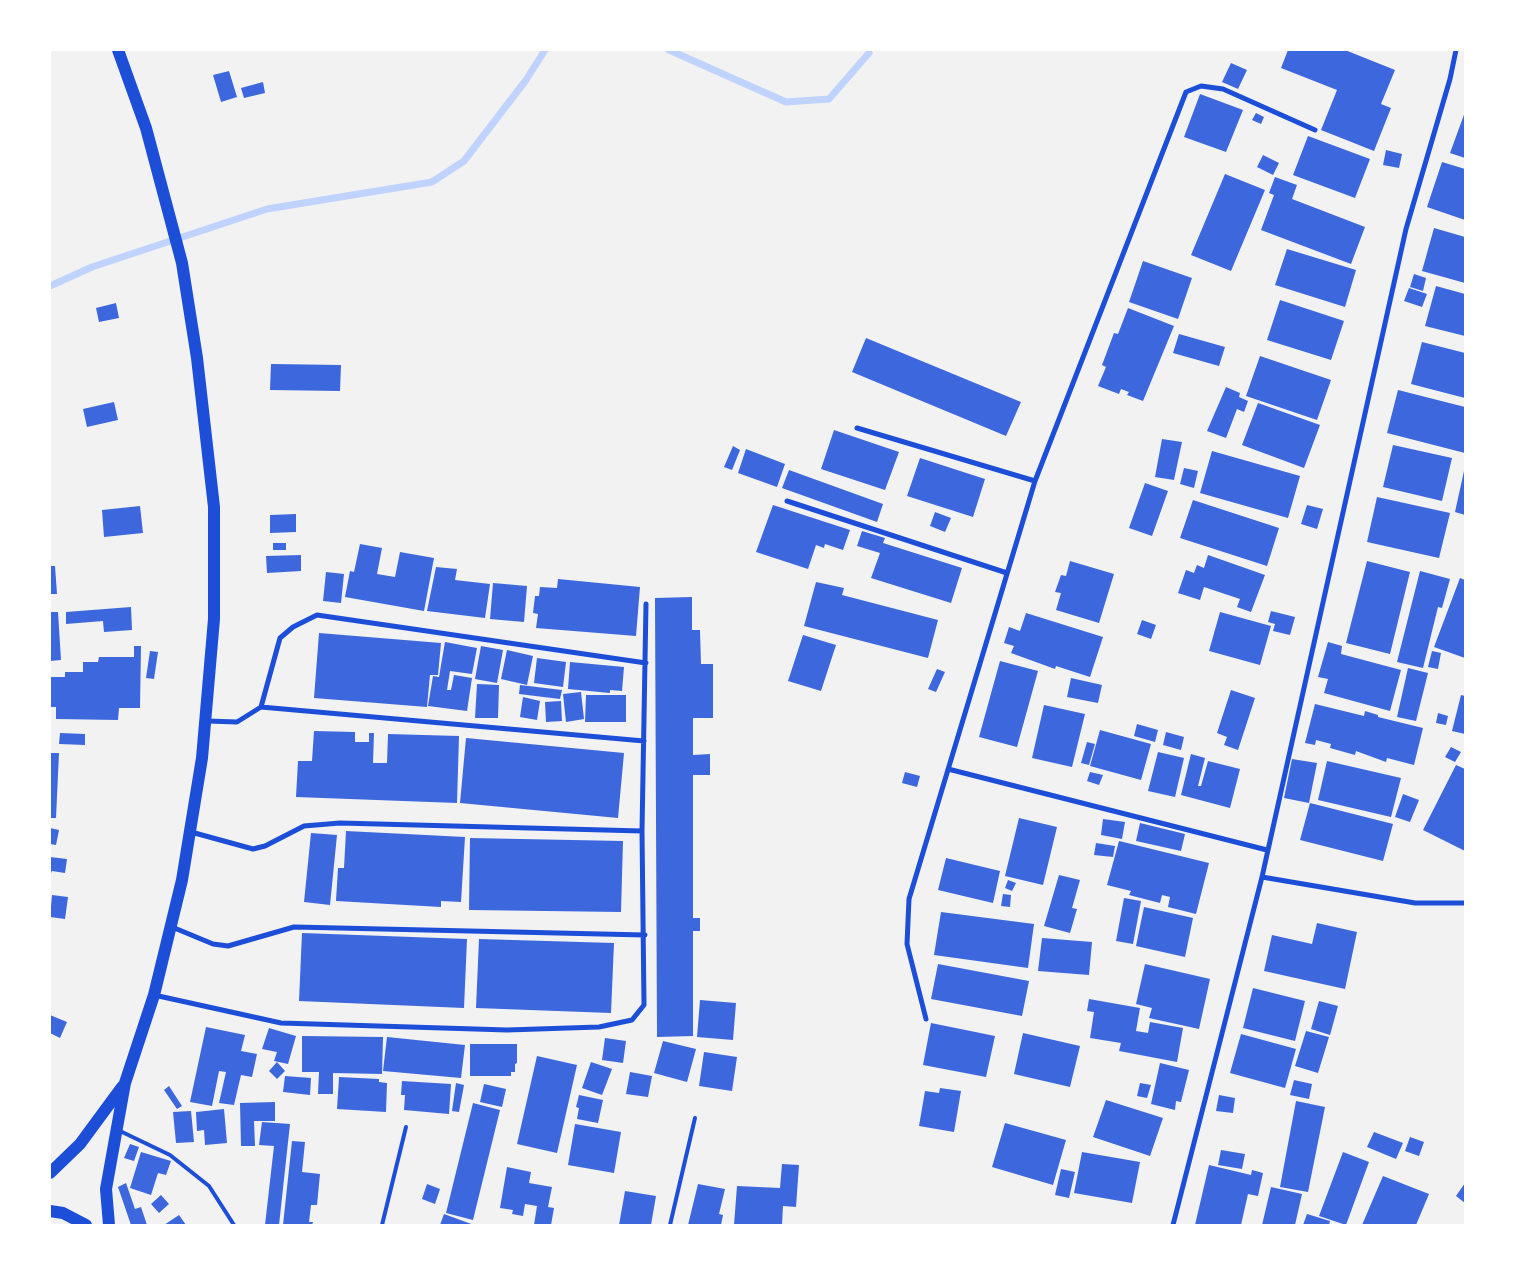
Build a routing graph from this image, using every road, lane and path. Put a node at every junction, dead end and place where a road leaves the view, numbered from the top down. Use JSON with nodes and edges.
{"nodes":[{"id":1,"x":118,"y":50,"type":"edge"},
{"id":2,"x":1456,"y":50,"type":"edge"},
{"id":3,"x":1315,"y":130,"type":"dead end"},
{"id":4,"x":857,"y":428,"type":"dead end"},
{"id":5,"x":1035,"y":481,"type":"junction"},
{"id":6,"x":787,"y":501,"type":"dead end"},
{"id":7,"x":1007,"y":573,"type":"junction"},
{"id":8,"x":646,"y":604,"type":"dead end"},
{"id":9,"x":646,"y":663,"type":"junction"},
{"id":10,"x":261,"y":707,"type":"junction"},
{"id":11,"x":205,"y":721,"type":"junction"},
{"id":12,"x":644,"y":741,"type":"junction"},
{"id":13,"x":948,"y":769,"type":"junction"},
{"id":14,"x":642,"y":831,"type":"junction"},
{"id":15,"x":190,"y":832,"type":"junction"},
{"id":16,"x":1267,"y":850,"type":"junction"},
{"id":17,"x":1262,"y":877,"type":"junction"},
{"id":18,"x":1465,"y":903,"type":"edge"},
{"id":19,"x":170,"y":926,"type":"junction"},
{"id":20,"x":645,"y":935,"type":"junction"},
{"id":21,"x":154,"y":995,"type":"junction"},
{"id":22,"x":926,"y":1019,"type":"dead end"},
{"id":23,"x":124,"y":1083,"type":"junction"},
{"id":24,"x":695,"y":1118,"type":"dead end"},
{"id":25,"x":406,"y":1127,"type":"dead end"},
{"id":26,"x":116,"y":1129,"type":"junction"},
{"id":27,"x":50,"y":1174,"type":"edge"},
{"id":28,"x":50,"y":1211,"type":"edge"},
{"id":29,"x":86,"y":1225,"type":"edge"},
{"id":30,"x":109,"y":1225,"type":"edge"},
{"id":31,"x":234,"y":1225,"type":"edge"},
{"id":32,"x":382,"y":1225,"type":"edge"},
{"id":33,"x":670,"y":1225,"type":"edge"},
{"id":34,"x":1172,"y":1225,"type":"edge"}],
"edges":[{"from":1,"to":11,"type":"main road"},
{"from":2,"to":16,"type":"street"},
{"from":3,"to":5,"type":"street"},
{"from":4,"to":5,"type":"street"},
{"from":5,"to":7,"type":"street"},
{"from":6,"to":7,"type":"street"},
{"from":7,"to":13,"type":"street"},
{"from":8,"to":9,"type":"street"},
{"from":9,"to":10,"type":"street"},
{"from":9,"to":12,"type":"street"},
{"from":10,"to":11,"type":"street"},
{"from":10,"to":12,"type":"street"},
{"from":11,"to":15,"type":"main road"},
{"from":12,"to":14,"type":"street"},
{"from":13,"to":16,"type":"street"},
{"from":13,"to":22,"type":"street"},
{"from":14,"to":15,"type":"street"},
{"from":14,"to":20,"type":"street"},
{"from":15,"to":19,"type":"main road"},
{"from":16,"to":17,"type":"street"},
{"from":17,"to":18,"type":"street"},
{"from":17,"to":34,"type":"street"},
{"from":19,"to":20,"type":"street"},
{"from":19,"to":21,"type":"main road"},
{"from":20,"to":21,"type":"street"},
{"from":21,"to":23,"type":"main road"},
{"from":23,"to":26,"type":"main road"},
{"from":23,"to":27,"type":"main road"},
{"from":24,"to":33,"type":"lane"},
{"from":25,"to":32,"type":"lane"},
{"from":26,"to":30,"type":"main road"},
{"from":26,"to":31,"type":"lane"},
{"from":28,"to":29,"type":"main road"}]}
